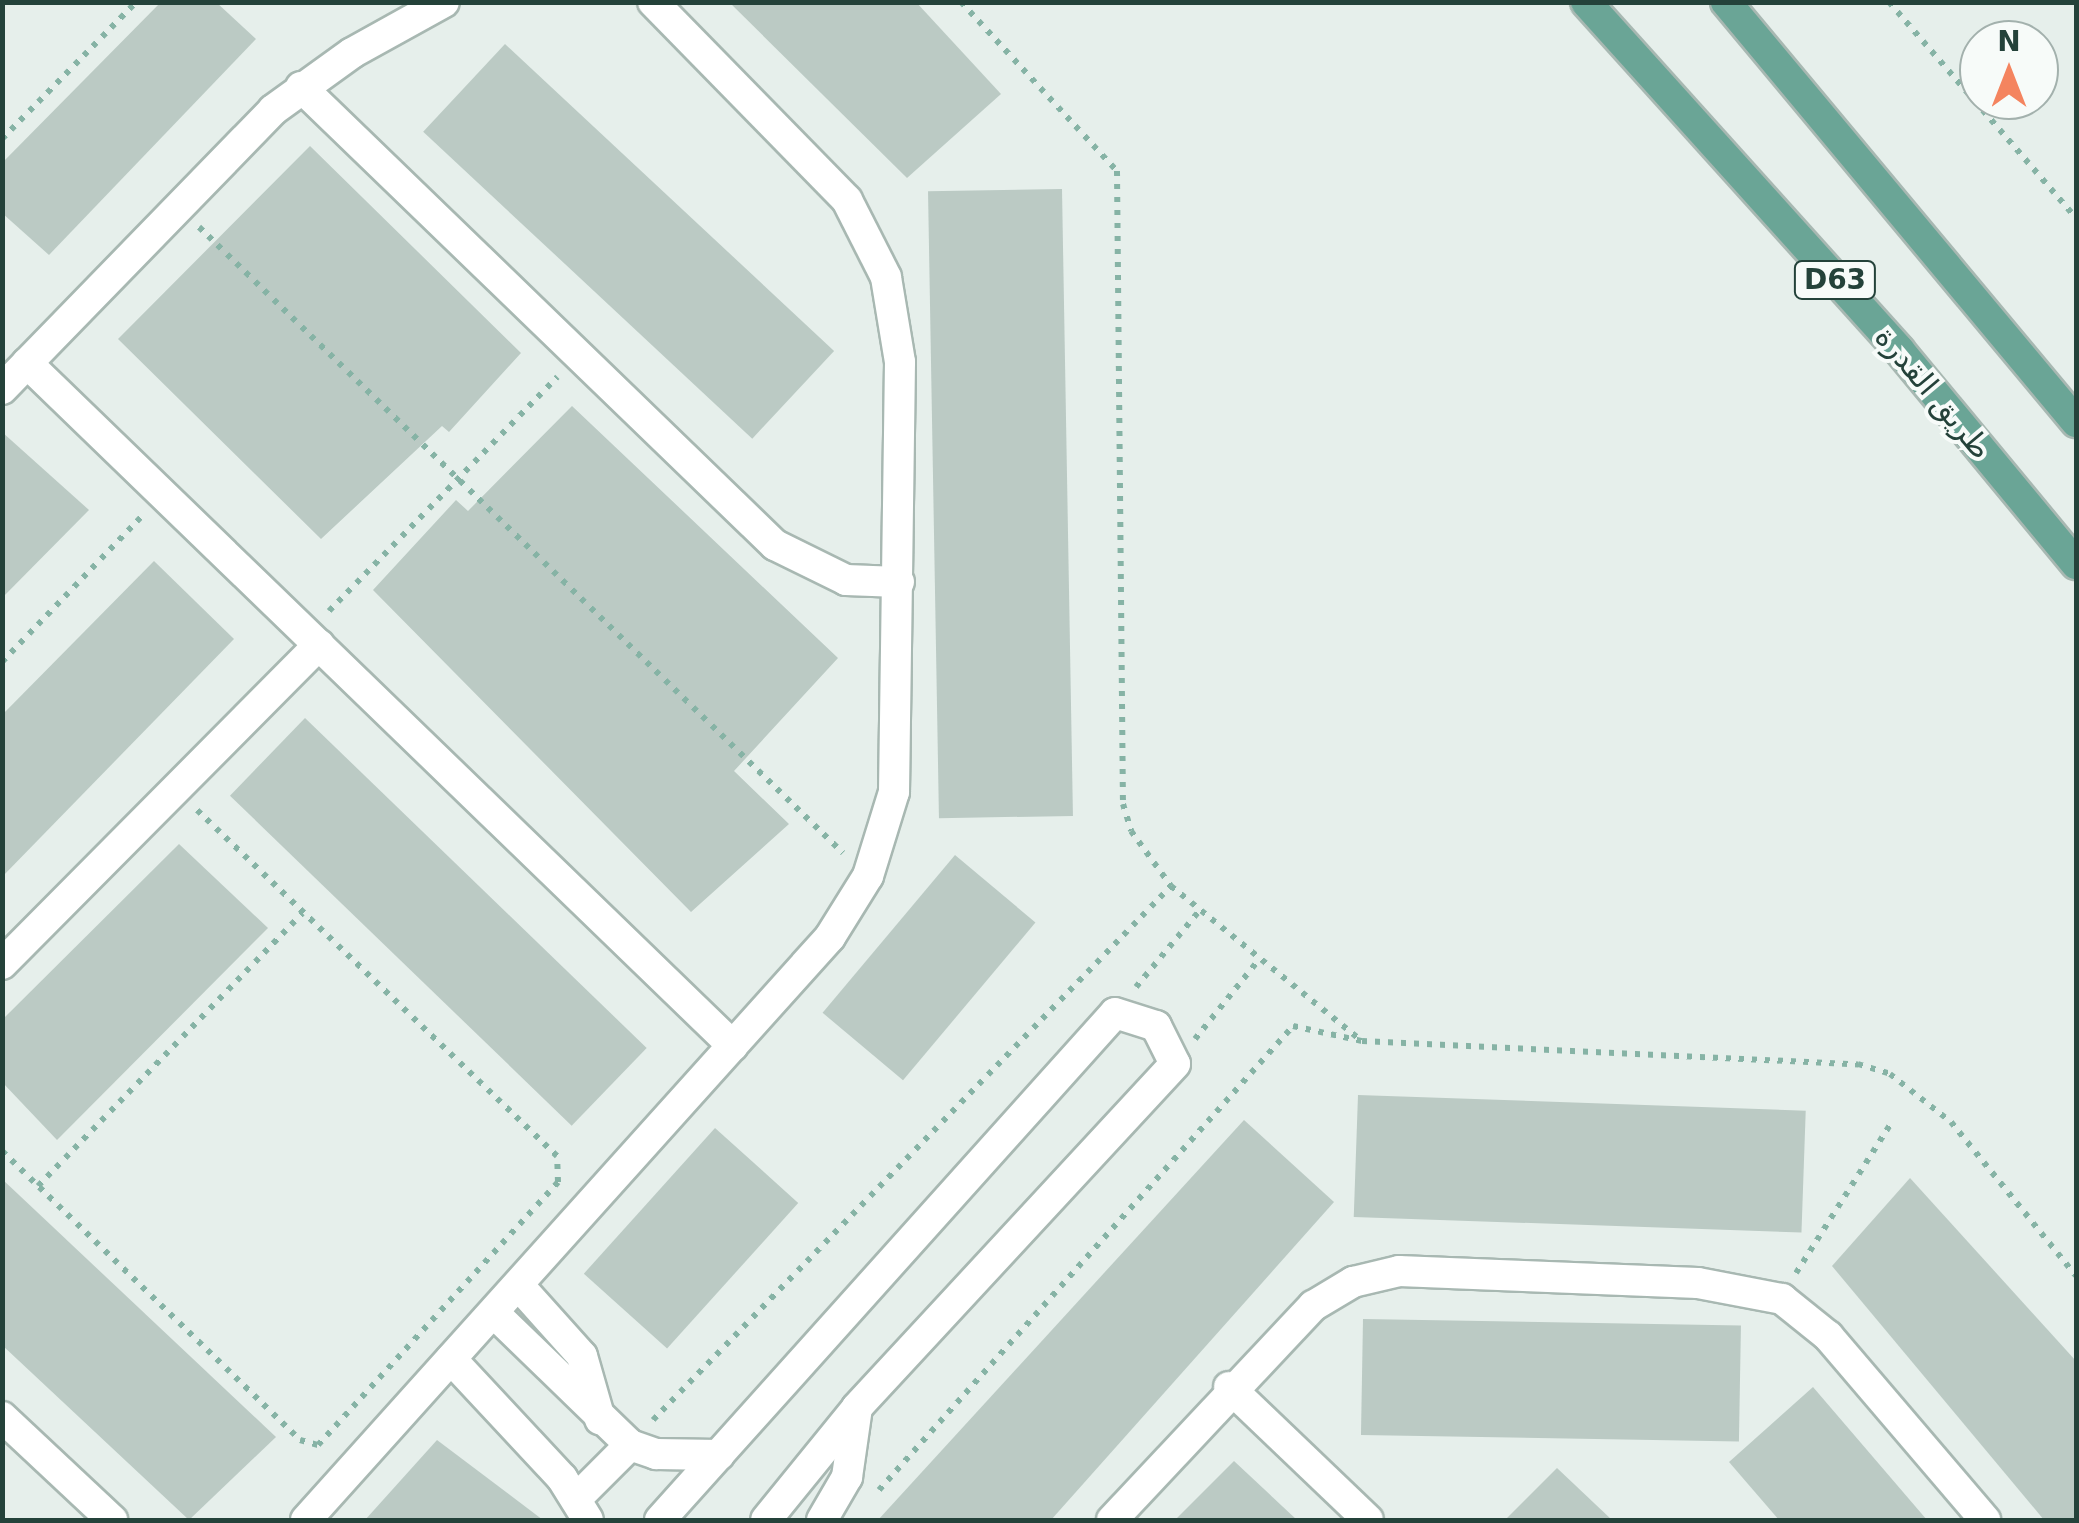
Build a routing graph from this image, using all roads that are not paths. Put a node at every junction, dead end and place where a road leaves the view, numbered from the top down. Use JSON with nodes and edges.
{"nodes":[{"id":1,"x":444,"y":2,"type":"edge"},
{"id":2,"x":654,"y":2,"type":"edge"},
{"id":3,"x":1586,"y":2,"type":"edge"},
{"id":4,"x":1726,"y":2,"type":"edge"},
{"id":5,"x":301,"y":88,"type":"junction"},
{"id":6,"x":28,"y":363,"type":"junction"},
{"id":7,"x":2,"y":389,"type":"edge"},
{"id":8,"x":2076,"y":422,"type":"edge"},
{"id":9,"x":2076,"y":564,"type":"edge"},
{"id":10,"x":899,"y":582,"type":"junction"},
{"id":11,"x":313,"y":640,"type":"junction"},
{"id":12,"x":2,"y":964,"type":"edge"},
{"id":13,"x":733,"y":1046,"type":"junction"},
{"id":14,"x":1698,"y":1283,"type":"junction"},
{"id":15,"x":521,"y":1288,"type":"junction"},
{"id":16,"x":495,"y":1314,"type":"junction"},
{"id":17,"x":1828,"y":1336,"type":"junction"},
{"id":18,"x":452,"y":1359,"type":"junction"},
{"id":19,"x":1229,"y":1388,"type":"junction"},
{"id":20,"x":857,"y":1408,"type":"junction"},
{"id":21,"x":2,"y":1417,"type":"edge"},
{"id":22,"x":600,"y":1419,"type":"junction"},
{"id":23,"x":630,"y":1445,"type":"junction"},
{"id":24,"x":718,"y":1455,"type":"junction"},
{"id":25,"x":583,"y":1509,"type":"edge"},
{"id":26,"x":112,"y":1520,"type":"edge"},
{"id":27,"x":306,"y":1520,"type":"edge"},
{"id":28,"x":660,"y":1520,"type":"edge"},
{"id":29,"x":766,"y":1520,"type":"edge"},
{"id":30,"x":822,"y":1520,"type":"edge"},
{"id":31,"x":1112,"y":1520,"type":"edge"},
{"id":32,"x":1368,"y":1520,"type":"edge"},
{"id":33,"x":1985,"y":1520,"type":"edge"}],
"edges":[{"from":1,"to":5,"type":"street"},
{"from":2,"to":10,"type":"street"},
{"from":3,"to":9,"type":"main road","name":"طريق القدرة","number":"D63"},
{"from":4,"to":8,"type":"main road"},
{"from":5,"to":6,"type":"street"},
{"from":5,"to":10,"type":"street"},
{"from":6,"to":7,"type":"street"},
{"from":6,"to":11,"type":"street"},
{"from":10,"to":13,"type":"street"},
{"from":11,"to":12,"type":"street"},
{"from":11,"to":13,"type":"street"},
{"from":13,"to":15,"type":"street"},
{"from":14,"to":17,"type":"street"},
{"from":14,"to":17,"type":"street"},
{"from":14,"to":19,"type":"street"},
{"from":15,"to":16,"type":"street"},
{"from":15,"to":22,"type":"street"},
{"from":16,"to":18,"type":"street"},
{"from":16,"to":22,"type":"street"},
{"from":17,"to":33,"type":"street"},
{"from":18,"to":25,"type":"street"},
{"from":18,"to":27,"type":"street"},
{"from":19,"to":31,"type":"street"},
{"from":19,"to":32,"type":"street"},
{"from":20,"to":24,"type":"street"},
{"from":20,"to":29,"type":"street"},
{"from":20,"to":30,"type":"street"},
{"from":21,"to":26,"type":"street"},
{"from":22,"to":23,"type":"street"},
{"from":23,"to":24,"type":"street"},
{"from":23,"to":25,"type":"street"},
{"from":24,"to":28,"type":"street"}]}
